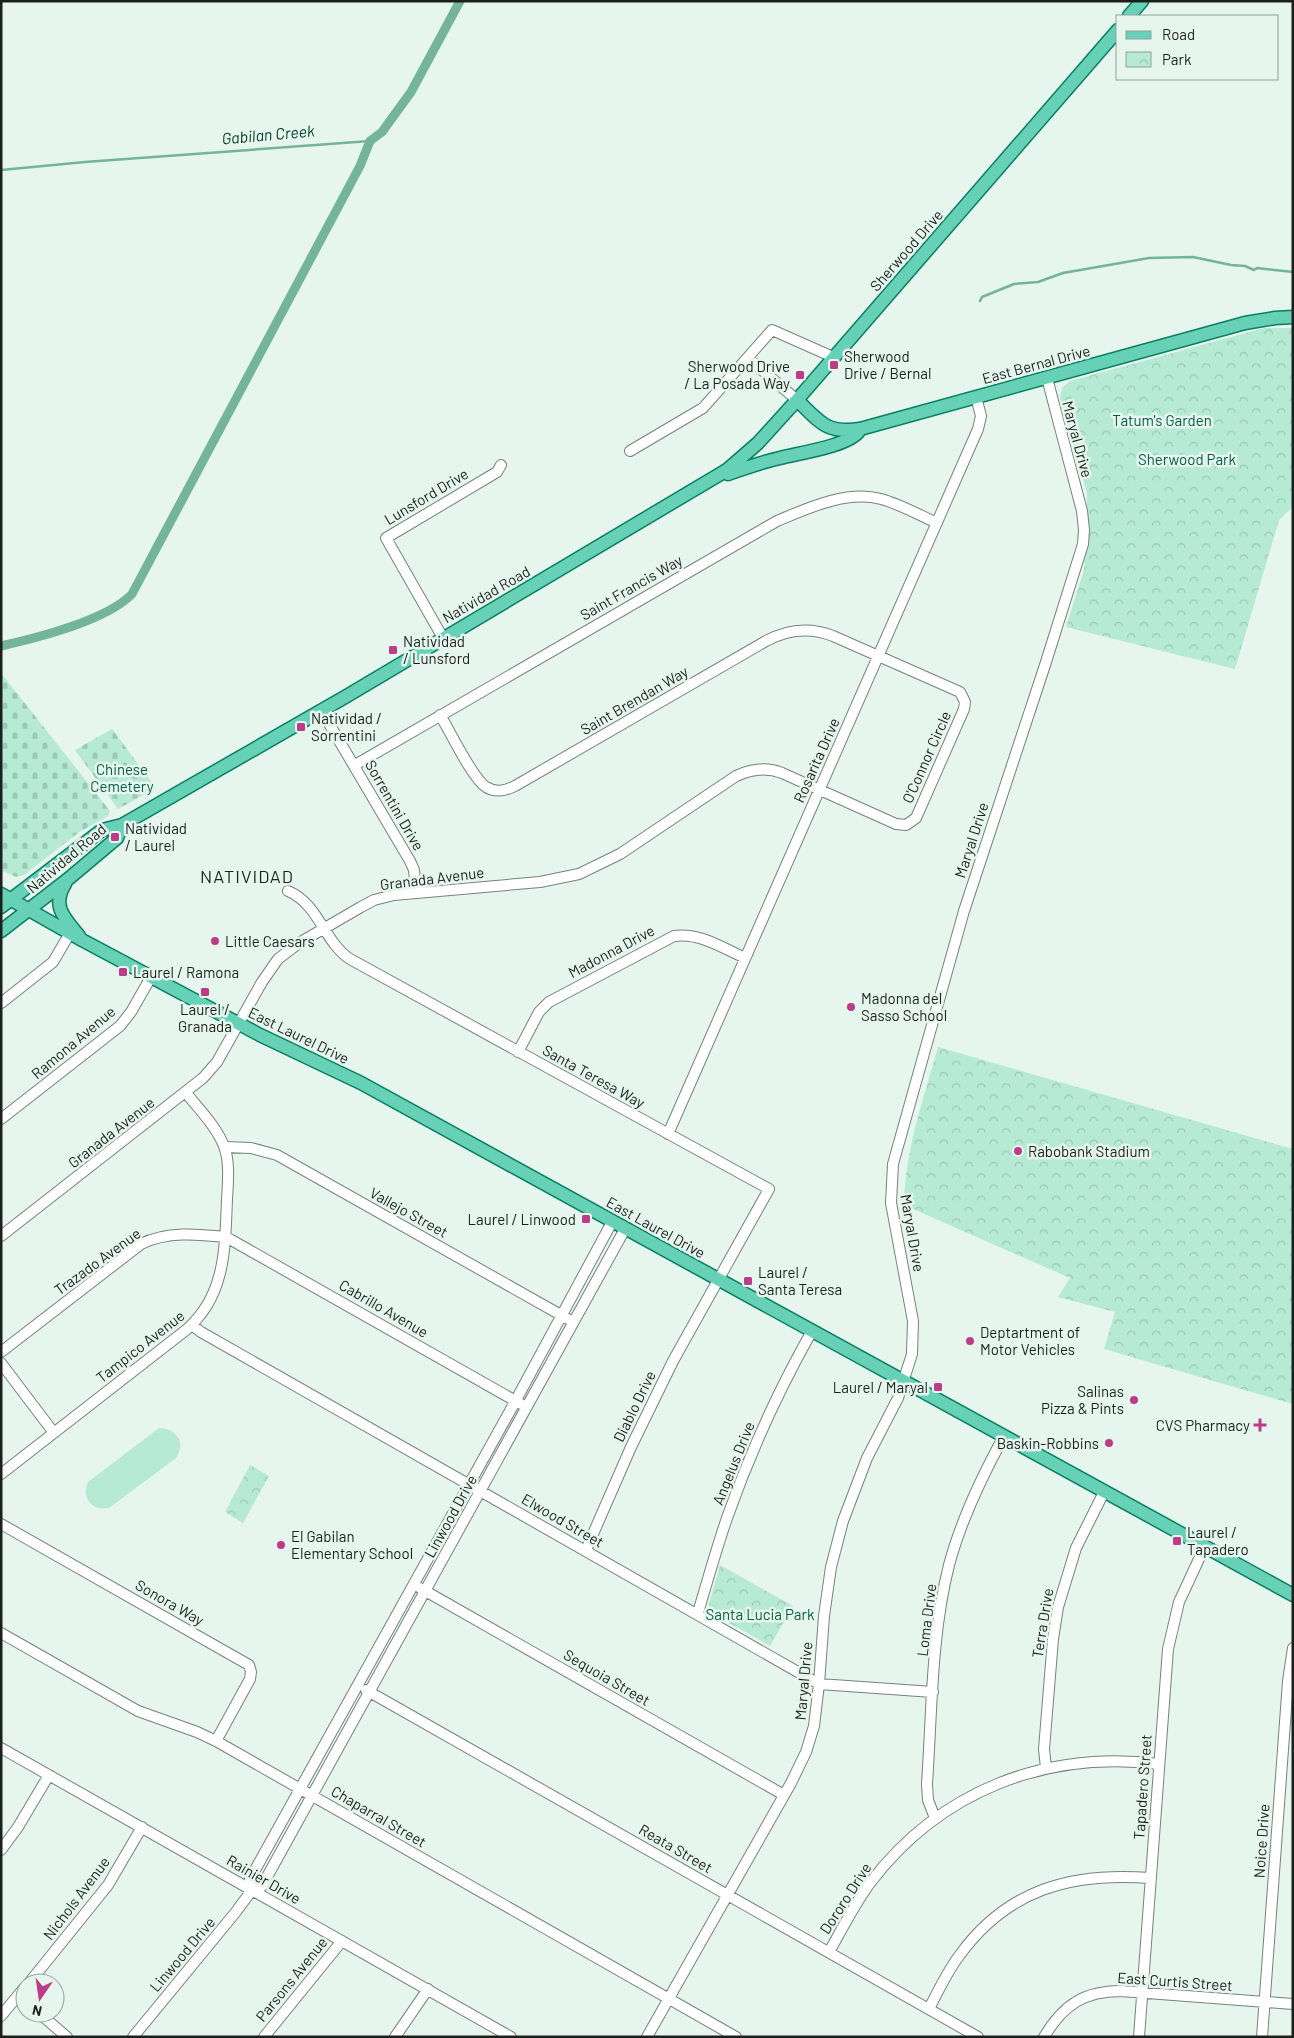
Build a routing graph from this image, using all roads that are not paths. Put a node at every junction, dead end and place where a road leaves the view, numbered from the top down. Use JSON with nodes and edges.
{"nodes":[{"id":1,"x":1142,"y":1,"type":"edge"},
{"id":2,"x":1130,"y":15,"type":"edge"},
{"id":3,"x":1116,"y":32,"type":"edge"},
{"id":4,"x":1293,"y":317,"type":"edge"},
{"id":5,"x":833,"y":357,"type":"junction"},
{"id":6,"x":748,"y":358,"type":"junction"},
{"id":7,"x":1047,"y":378,"type":"junction"},
{"id":8,"x":976,"y":396,"type":"junction"},
{"id":9,"x":797,"y":400,"type":"junction"},
{"id":10,"x":860,"y":430,"type":"junction"},
{"id":11,"x":630,"y":452,"type":"dead end"},
{"id":12,"x":501,"y":465,"type":"dead end"},
{"id":13,"x":709,"y":482,"type":"junction"},
{"id":14,"x":937,"y":523,"type":"junction"},
{"id":15,"x":443,"y":638,"type":"junction"},
{"id":16,"x":878,"y":657,"type":"junction"},
{"id":17,"x":321,"y":710,"type":"junction"},
{"id":18,"x":440,"y":715,"type":"junction"},
{"id":19,"x":355,"y":764,"type":"junction"},
{"id":20,"x":819,"y":790,"type":"junction"},
{"id":21,"x":122,"y":825,"type":"junction"},
{"id":22,"x":67,"y":880,"type":"junction"},
{"id":23,"x":288,"y":892,"type":"dead end"},
{"id":24,"x":416,"y":892,"type":"junction"},
{"id":25,"x":5,"y":900,"type":"edge"},
{"id":26,"x":28,"y":910,"type":"junction"},
{"id":27,"x":325,"y":928,"type":"junction"},
{"id":28,"x":1,"y":931,"type":"edge"},
{"id":29,"x":70,"y":933,"type":"junction"},
{"id":30,"x":82,"y":940,"type":"junction"},
{"id":31,"x":745,"y":958,"type":"junction"},
{"id":32,"x":151,"y":977,"type":"junction"},
{"id":33,"x":1,"y":1003,"type":"edge"},
{"id":34,"x":239,"y":1024,"type":"junction"},
{"id":35,"x":518,"y":1052,"type":"junction"},
{"id":36,"x":186,"y":1093,"type":"junction"},
{"id":37,"x":1,"y":1119,"type":"edge"},
{"id":38,"x":668,"y":1134,"type":"junction"},
{"id":39,"x":224,"y":1147,"type":"junction"},
{"id":40,"x":612,"y":1222,"type":"junction"},
{"id":41,"x":625,"y":1229,"type":"junction"},
{"id":42,"x":1,"y":1236,"type":"edge"},
{"id":43,"x":226,"y":1237,"type":"junction"},
{"id":44,"x":718,"y":1280,"type":"junction"},
{"id":45,"x":562,"y":1316,"type":"junction"},
{"id":46,"x":573,"y":1322,"type":"junction"},
{"id":47,"x":192,"y":1325,"type":"junction"},
{"id":48,"x":812,"y":1331,"type":"junction"},
{"id":49,"x":1,"y":1352,"type":"edge"},
{"id":50,"x":1,"y":1363,"type":"edge"},
{"id":51,"x":904,"y":1381,"type":"junction"},
{"id":52,"x":516,"y":1400,"type":"junction"},
{"id":53,"x":526,"y":1406,"type":"junction"},
{"id":54,"x":54,"y":1433,"type":"junction"},
{"id":55,"x":1004,"y":1436,"type":"junction"},
{"id":56,"x":1,"y":1474,"type":"edge"},
{"id":57,"x":469,"y":1484,"type":"junction"},
{"id":58,"x":481,"y":1490,"type":"junction"},
{"id":59,"x":1104,"y":1492,"type":"junction"},
{"id":60,"x":1,"y":1524,"type":"edge"},
{"id":61,"x":1205,"y":1546,"type":"junction"},
{"id":62,"x":586,"y":1550,"type":"junction"},
{"id":63,"x":414,"y":1585,"type":"junction"},
{"id":64,"x":425,"y":1591,"type":"junction"},
{"id":65,"x":1293,"y":1595,"type":"edge"},
{"id":66,"x":698,"y":1613,"type":"junction"},
{"id":67,"x":1,"y":1634,"type":"edge"},
{"id":68,"x":1293,"y":1648,"type":"edge"},
{"id":69,"x":820,"y":1684,"type":"junction"},
{"id":70,"x":358,"y":1686,"type":"junction"},
{"id":71,"x":370,"y":1692,"type":"junction"},
{"id":72,"x":933,"y":1692,"type":"junction"},
{"id":73,"x":216,"y":1741,"type":"junction"},
{"id":74,"x":1,"y":1748,"type":"edge"},
{"id":75,"x":1159,"y":1764,"type":"junction"},
{"id":76,"x":1046,"y":1768,"type":"junction"},
{"id":77,"x":49,"y":1775,"type":"junction"},
{"id":78,"x":301,"y":1790,"type":"junction"},
{"id":79,"x":784,"y":1795,"type":"junction"},
{"id":80,"x":312,"y":1796,"type":"junction"},
{"id":81,"x":935,"y":1818,"type":"junction"},
{"id":82,"x":142,"y":1827,"type":"junction"},
{"id":83,"x":1,"y":1850,"type":"edge"},
{"id":84,"x":1150,"y":1878,"type":"junction"},
{"id":85,"x":252,"y":1890,"type":"junction"},
{"id":86,"x":728,"y":1895,"type":"junction"},
{"id":87,"x":342,"y":1941,"type":"junction"},
{"id":88,"x":829,"y":1952,"type":"junction"},
{"id":89,"x":36,"y":1973,"type":"edge"},
{"id":90,"x":428,"y":1989,"type":"junction"},
{"id":91,"x":1142,"y":1993,"type":"junction"},
{"id":92,"x":669,"y":1998,"type":"junction"},
{"id":93,"x":1264,"y":2002,"type":"junction"},
{"id":94,"x":1293,"y":2004,"type":"edge"},
{"id":95,"x":15,"y":2005,"type":"edge"},
{"id":96,"x":929,"y":2009,"type":"junction"},
{"id":97,"x":1,"y":2016,"type":"edge"},
{"id":98,"x":51,"y":2023,"type":"edge"},
{"id":99,"x":67,"y":2037,"type":"edge"},
{"id":100,"x":134,"y":2037,"type":"edge"},
{"id":101,"x":264,"y":2037,"type":"edge"},
{"id":102,"x":395,"y":2037,"type":"edge"},
{"id":103,"x":511,"y":2037,"type":"edge"},
{"id":104,"x":648,"y":2037,"type":"edge"},
{"id":105,"x":736,"y":2037,"type":"edge"},
{"id":106,"x":978,"y":2037,"type":"edge"},
{"id":107,"x":1044,"y":2037,"type":"edge"},
{"id":108,"x":1139,"y":2037,"type":"edge"},
{"id":109,"x":1262,"y":2037,"type":"edge"}],
"edges":[{"from":1,"to":2,"type":"main road"},
{"from":3,"to":5,"type":"main road","name":"Sherwood Drive"},
{"from":4,"to":7,"type":"main road","name":"East Bernal Drive"},
{"from":5,"to":6,"type":"street"},
{"from":5,"to":9,"type":"main road","name":"Sherwood Drive"},
{"from":6,"to":9,"type":"street"},
{"from":6,"to":11,"type":"street"},
{"from":7,"to":8,"type":"main road","name":"East Bernal Drive"},
{"from":7,"to":51,"type":"street","name":"Maryal Drive"},
{"from":8,"to":10,"type":"main road","name":"East Bernal Drive"},
{"from":8,"to":14,"type":"street","name":"Rosarita Drive"},
{"from":9,"to":10,"type":"main road","name":"East Bernal Drive"},
{"from":9,"to":13,"type":"main road","name":"Sherwood Drive"},
{"from":10,"to":13,"type":"main road"},
{"from":12,"to":15,"type":"street","name":"Lunsford Drive"},
{"from":13,"to":15,"type":"main road","name":"Natividad Road"},
{"from":14,"to":16,"type":"street","name":"Rosarita Drive"},
{"from":14,"to":18,"type":"street","name":"Saint Francis Way"},
{"from":15,"to":17,"type":"main road","name":"Natividad Road"},
{"from":16,"to":18,"type":"street","name":"Saint Brendan Way"},
{"from":16,"to":20,"type":"street","name":"Rosarita Drive"},
{"from":16,"to":20,"type":"street","name":"O'Connor Circle"},
{"from":17,"to":19,"type":"street","name":"Sorrentini Drive"},
{"from":17,"to":21,"type":"main road","name":"Natividad Road"},
{"from":18,"to":19,"type":"street","name":"Saint Francis Way"},
{"from":19,"to":24,"type":"street","name":"Sorrentini Drive"},
{"from":20,"to":24,"type":"street","name":"Granada Avenue"},
{"from":20,"to":31,"type":"street","name":"Rosarita Drive"},
{"from":21,"to":22,"type":"main road","name":"Natividad Road"},
{"from":21,"to":25,"type":"main road","name":"Natividad Road"},
{"from":22,"to":26,"type":"main road","name":"Natividad Road"},
{"from":22,"to":30,"type":"main road"},
{"from":23,"to":27,"type":"street","name":"Santa Teresa Way"},
{"from":24,"to":27,"type":"street","name":"Granada Avenue"},
{"from":25,"to":26,"type":"main road","name":"East Laurel Drive"},
{"from":26,"to":28,"type":"main road","name":"Natividad Road"},
{"from":26,"to":29,"type":"main road","name":"East Laurel Drive"},
{"from":27,"to":34,"type":"street","name":"Granada Avenue"},
{"from":27,"to":35,"type":"street","name":"Santa Teresa Way"},
{"from":29,"to":30,"type":"main road","name":"East Laurel Drive"},
{"from":29,"to":33,"type":"street"},
{"from":30,"to":32,"type":"main road","name":"East Laurel Drive"},
{"from":31,"to":35,"type":"street","name":"Madonna Drive"},
{"from":31,"to":38,"type":"street","name":"Rosarita Drive"},
{"from":32,"to":34,"type":"main road","name":"East Laurel Drive"},
{"from":32,"to":37,"type":"street","name":"Ramona Avenue"},
{"from":34,"to":36,"type":"street","name":"Granada Avenue"},
{"from":34,"to":40,"type":"main road","name":"East Laurel Drive"},
{"from":35,"to":38,"type":"street","name":"Santa Teresa Way"},
{"from":36,"to":39,"type":"street","name":"Tampico Avenue"},
{"from":36,"to":42,"type":"street","name":"Granada Avenue"},
{"from":38,"to":44,"type":"street","name":"Santa Teresa Way"},
{"from":39,"to":43,"type":"street","name":"Tampico Avenue"},
{"from":39,"to":45,"type":"street","name":"Vallejo Street"},
{"from":40,"to":41,"type":"main road","name":"East Laurel Drive"},
{"from":40,"to":45,"type":"street","name":"Linwood Drive"},
{"from":41,"to":44,"type":"main road","name":"East Laurel Drive"},
{"from":41,"to":46,"type":"street","name":"Linwood Drive"},
{"from":43,"to":47,"type":"street","name":"Tampico Avenue"},
{"from":43,"to":49,"type":"street","name":"Trazado Avenue"},
{"from":43,"to":52,"type":"street","name":"Cabrillo Avenue"},
{"from":44,"to":48,"type":"main road","name":"East Laurel Drive"},
{"from":44,"to":62,"type":"street","name":"Diablo Drive"},
{"from":45,"to":46,"type":"street","name":"Vallejo Street"},
{"from":45,"to":52,"type":"street","name":"Linwood Drive"},
{"from":46,"to":53,"type":"street","name":"Linwood Drive"},
{"from":47,"to":54,"type":"street","name":"Tampico Avenue"},
{"from":47,"to":57,"type":"street","name":"Elwood Street"},
{"from":48,"to":51,"type":"main road","name":"East Laurel Drive"},
{"from":48,"to":66,"type":"street","name":"Angelus Drive"},
{"from":50,"to":54,"type":"street"},
{"from":51,"to":55,"type":"main road","name":"East Laurel Drive"},
{"from":51,"to":69,"type":"street","name":"Maryal Drive"},
{"from":52,"to":53,"type":"street","name":"Cabrillo Avenue"},
{"from":52,"to":57,"type":"street","name":"Linwood Drive"},
{"from":53,"to":58,"type":"street","name":"Linwood Drive"},
{"from":54,"to":56,"type":"street","name":"Tampico Avenue"},
{"from":55,"to":59,"type":"main road","name":"East Laurel Drive"},
{"from":55,"to":72,"type":"street","name":"Loma Drive"},
{"from":57,"to":58,"type":"street","name":"Elwood Street"},
{"from":57,"to":63,"type":"street","name":"Linwood Drive"},
{"from":58,"to":62,"type":"street","name":"Elwood Street"},
{"from":58,"to":64,"type":"street","name":"Linwood Drive"},
{"from":59,"to":61,"type":"main road","name":"East Laurel Drive"},
{"from":59,"to":76,"type":"street","name":"Terra Drive"},
{"from":60,"to":73,"type":"street","name":"Sonora Way"},
{"from":61,"to":65,"type":"main road","name":"East Laurel Drive"},
{"from":61,"to":75,"type":"street","name":"Tapadero Street"},
{"from":62,"to":66,"type":"street","name":"Elwood Street"},
{"from":63,"to":64,"type":"street","name":"Sequoia Street"},
{"from":63,"to":70,"type":"street","name":"Linwood Drive"},
{"from":64,"to":71,"type":"street","name":"Linwood Drive"},
{"from":64,"to":79,"type":"street","name":"Sequoia Street"},
{"from":66,"to":69,"type":"street","name":"Elwood Street"},
{"from":67,"to":73,"type":"street","name":"Chaparral Street"},
{"from":68,"to":93,"type":"street","name":"Noice Drive"},
{"from":69,"to":72,"type":"street","name":"Elwood Street"},
{"from":69,"to":79,"type":"street","name":"Maryal Drive"},
{"from":70,"to":71,"type":"street","name":"Reata Street"},
{"from":70,"to":78,"type":"street","name":"Linwood Drive"},
{"from":71,"to":80,"type":"street","name":"Linwood Drive"},
{"from":71,"to":86,"type":"street","name":"Reata Street"},
{"from":72,"to":81,"type":"street","name":"Loma Drive"},
{"from":73,"to":78,"type":"street","name":"Chaparral Street"},
{"from":74,"to":77,"type":"street","name":"Rainier Drive"},
{"from":75,"to":76,"type":"street","name":"Dororo Drive"},
{"from":75,"to":84,"type":"street","name":"Tapadero Street"},
{"from":76,"to":81,"type":"street","name":"Dororo Drive"},
{"from":77,"to":82,"type":"street","name":"Rainier Drive"},
{"from":77,"to":83,"type":"street"},
{"from":78,"to":80,"type":"street","name":"Chaparral Street"},
{"from":78,"to":85,"type":"street","name":"Linwood Drive"},
{"from":79,"to":86,"type":"street","name":"Maryal Drive"},
{"from":80,"to":85,"type":"street","name":"Linwood Drive"},
{"from":80,"to":92,"type":"street","name":"Chaparral Street"},
{"from":81,"to":88,"type":"street","name":"Dororo Drive"},
{"from":82,"to":85,"type":"street","name":"Rainier Drive"},
{"from":82,"to":89,"type":"street","name":"Nichols Avenue"},
{"from":84,"to":91,"type":"street","name":"Tapadero Street"},
{"from":84,"to":96,"type":"street"},
{"from":85,"to":87,"type":"street","name":"Rainier Drive"},
{"from":85,"to":100,"type":"street","name":"Linwood Drive"},
{"from":86,"to":88,"type":"street","name":"Reata Street"},
{"from":86,"to":92,"type":"street","name":"Maryal Drive"},
{"from":87,"to":90,"type":"street","name":"Rainier Drive"},
{"from":87,"to":101,"type":"street","name":"Parsons Avenue"},
{"from":88,"to":96,"type":"street","name":"Reata Street"},
{"from":90,"to":102,"type":"street"},
{"from":90,"to":103,"type":"street","name":"Rainier Drive"},
{"from":91,"to":93,"type":"street","name":"East Curtis Street"},
{"from":91,"to":107,"type":"street","name":"East Curtis Street"},
{"from":91,"to":108,"type":"street","name":"Tapadero Street"},
{"from":92,"to":104,"type":"street","name":"Maryal Drive"},
{"from":92,"to":105,"type":"street","name":"Chaparral Street"},
{"from":93,"to":94,"type":"street","name":"East Curtis Street"},
{"from":93,"to":109,"type":"street","name":"Noice Drive"},
{"from":95,"to":97,"type":"street"},
{"from":96,"to":106,"type":"street","name":"Reata Street"},
{"from":98,"to":99,"type":"street"}]}
